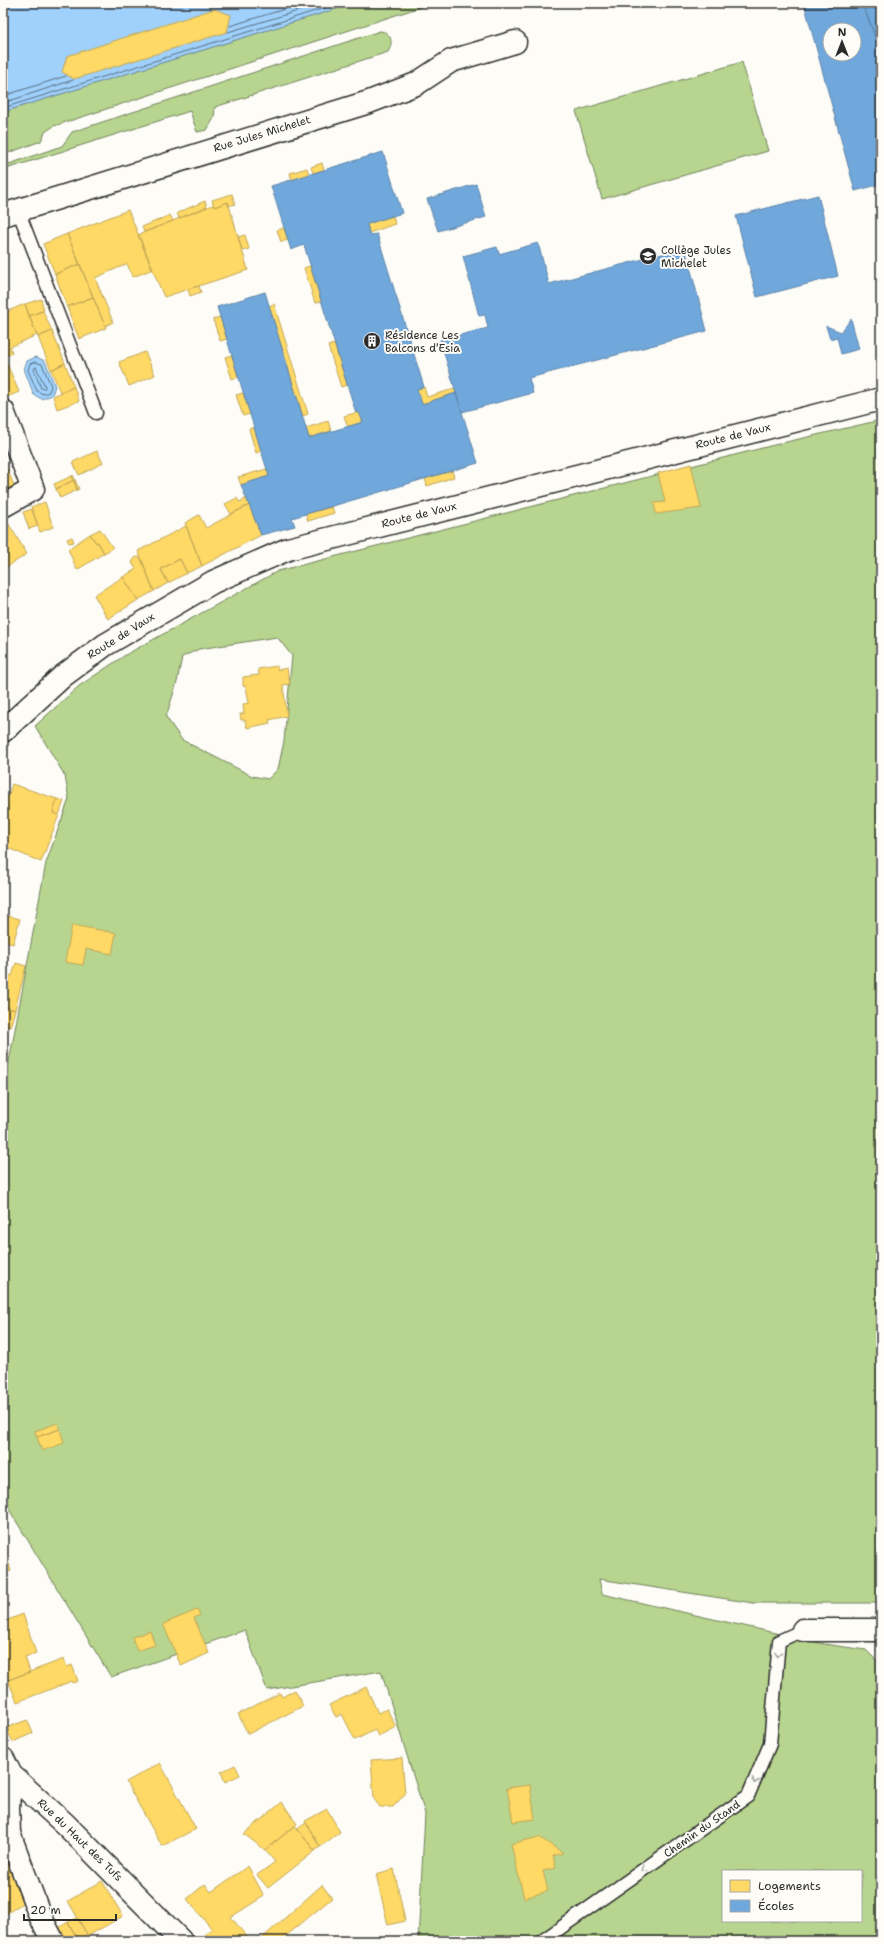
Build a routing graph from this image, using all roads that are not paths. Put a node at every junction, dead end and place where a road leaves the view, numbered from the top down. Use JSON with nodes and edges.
{"nodes":[{"id":1,"x":515,"y":42,"type":"dead end"},
{"id":2,"x":11,"y":212,"type":"edge"},
{"id":3,"x":881,"y":398,"type":"edge"},
{"id":4,"x":3,"y":411,"type":"edge"},
{"id":5,"x":96,"y":413,"type":"dead end"},
{"id":6,"x":3,"y":506,"type":"edge"},
{"id":7,"x":3,"y":731,"type":"edge"},
{"id":8,"x":803,"y":1630,"type":"joint"},
{"id":9,"x":881,"y":1630,"type":"edge"},
{"id":10,"x":7,"y":1767,"type":"edge"},
{"id":11,"x":52,"y":1941,"type":"edge"},
{"id":12,"x":182,"y":1941,"type":"edge"},
{"id":13,"x":542,"y":1941,"type":"edge"}],
"edges":[{"from":1,"to":2,"type":"street","name":"Rue Jules Michelet"},
{"from":2,"to":5,"type":"lane"},
{"from":3,"to":7,"type":"street","name":"Route de Vaux"},
{"from":4,"to":6,"type":"street"},
{"from":8,"to":9,"type":"street"},
{"from":8,"to":13,"type":"lane","name":"Chemin du Stand","one_way":true},
{"from":10,"to":11,"type":"street"},
{"from":10,"to":12,"type":"street","name":"Rue du Haut des Tufs"}]}
